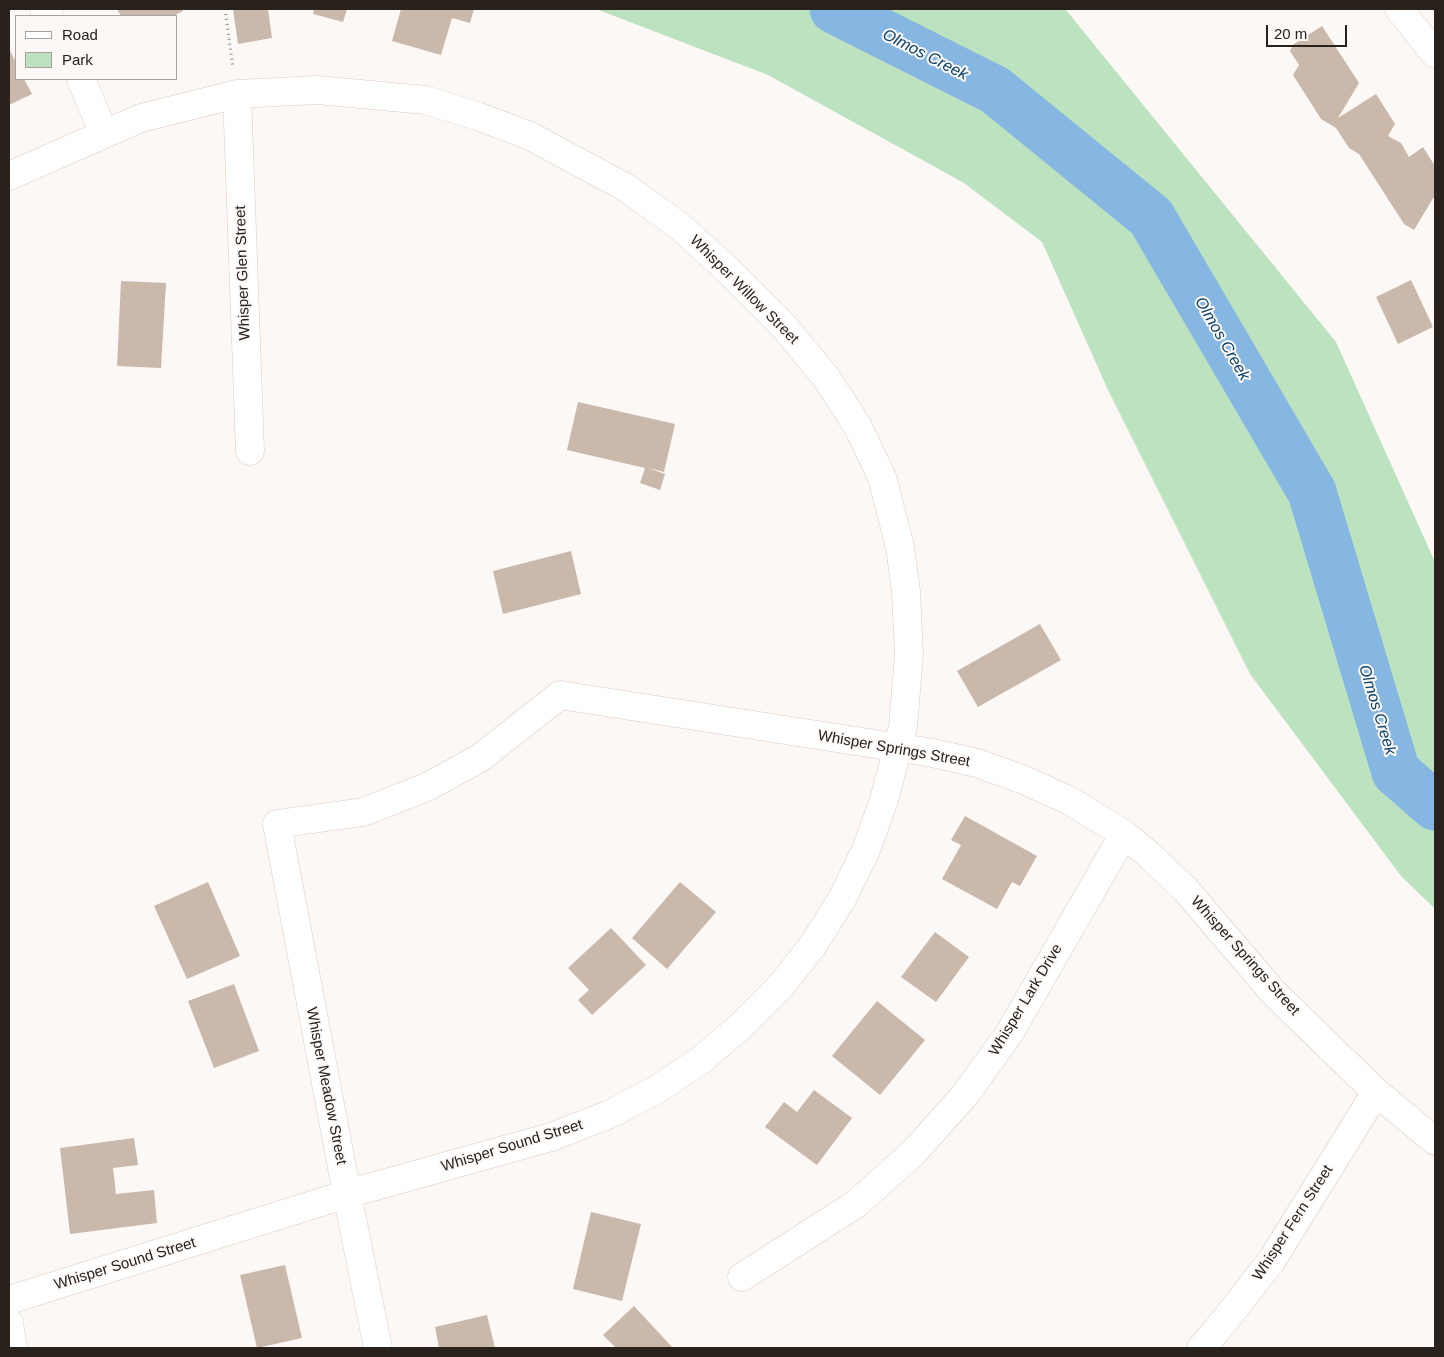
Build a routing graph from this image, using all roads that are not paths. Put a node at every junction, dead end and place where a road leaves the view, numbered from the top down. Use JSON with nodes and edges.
{"nodes":[{"id":1,"x":1399,"y":9,"type":"edge"},
{"id":2,"x":1435,"y":54,"type":"edge"},
{"id":3,"x":81,"y":80,"type":"edge"},
{"id":4,"x":237,"y":94,"type":"junction"},
{"id":5,"x":104,"y":134,"type":"junction"},
{"id":6,"x":9,"y":176,"type":"edge"},
{"id":7,"x":250,"y":452,"type":"dead end"},
{"id":8,"x":898,"y":748,"type":"junction"},
{"id":9,"x":277,"y":824,"type":"joint"},
{"id":10,"x":1124,"y":834,"type":"junction"},
{"id":11,"x":1376,"y":1092,"type":"junction"},
{"id":12,"x":1435,"y":1141,"type":"edge"},
{"id":13,"x":347,"y":1194,"type":"junction"},
{"id":14,"x":742,"y":1277,"type":"dead end"},
{"id":15,"x":9,"y":1300,"type":"edge"},
{"id":16,"x":9,"y":1323,"type":"edge"},
{"id":17,"x":14,"y":1348,"type":"edge"},
{"id":18,"x":378,"y":1348,"type":"edge"},
{"id":19,"x":1201,"y":1348,"type":"edge"}],
"edges":[{"from":1,"to":2,"type":"street"},
{"from":3,"to":5,"type":"street"},
{"from":4,"to":5,"type":"street","name":"Whisper Willow Street"},
{"from":4,"to":7,"type":"street","name":"Whisper Glen Street"},
{"from":4,"to":8,"type":"street","name":"Whisper Willow Street"},
{"from":5,"to":6,"type":"street","name":"Whisper Willow Street"},
{"from":8,"to":9,"type":"street","name":"Whisper Springs Street"},
{"from":8,"to":10,"type":"street","name":"Whisper Springs Street"},
{"from":8,"to":13,"type":"street","name":"Whisper Sound Street"},
{"from":9,"to":13,"type":"street","name":"Whisper Meadow Street"},
{"from":10,"to":11,"type":"street","name":"Whisper Springs Street"},
{"from":10,"to":14,"type":"street","name":"Whisper Lark Drive"},
{"from":11,"to":12,"type":"street","name":"Whisper Springs Street"},
{"from":11,"to":19,"type":"street","name":"Whisper Fern Street"},
{"from":13,"to":15,"type":"street","name":"Whisper Sound Street"},
{"from":13,"to":18,"type":"street","name":"Whisper Meadow Street"},
{"from":16,"to":17,"type":"street"}]}
